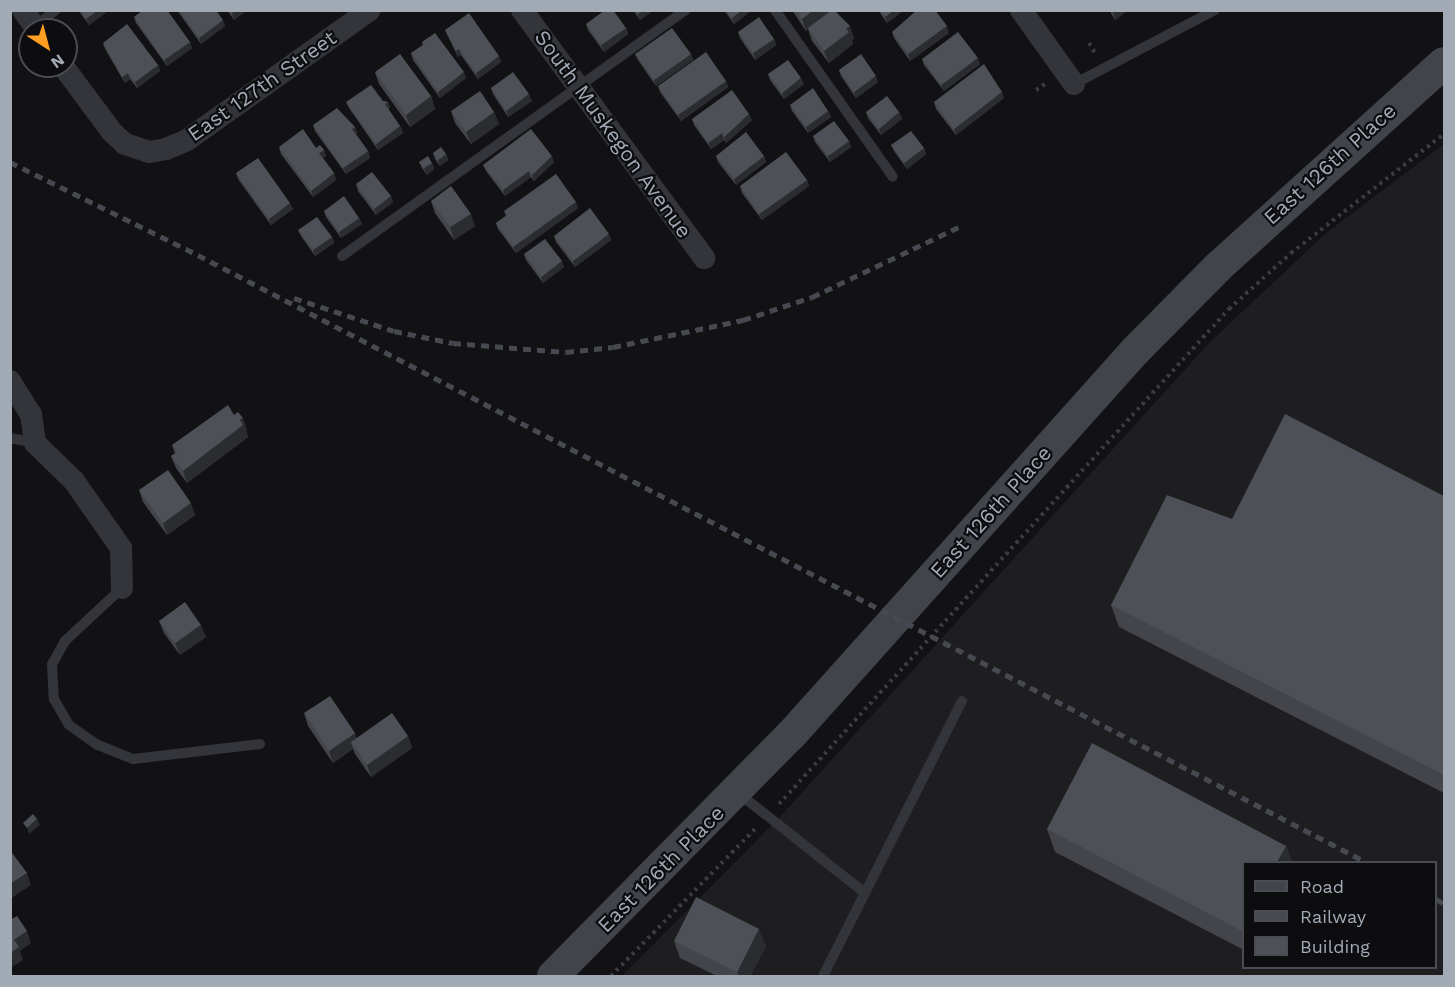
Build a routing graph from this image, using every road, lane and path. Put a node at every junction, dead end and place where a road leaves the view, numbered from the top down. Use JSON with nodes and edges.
{"nodes":[{"id":1,"x":56,"y":10,"type":"edge"},
{"id":2,"x":370,"y":10,"type":"edge"},
{"id":3,"x":522,"y":10,"type":"edge"},
{"id":4,"x":686,"y":10,"type":"edge"},
{"id":5,"x":775,"y":10,"type":"edge"},
{"id":6,"x":1021,"y":10,"type":"edge"},
{"id":7,"x":1215,"y":10,"type":"edge"},
{"id":8,"x":39,"y":18,"type":"edge"},
{"id":9,"x":1444,"y":63,"type":"edge"},
{"id":10,"x":72,"y":78,"type":"edge"},
{"id":11,"x":1047,"y":82,"type":"dead end"},
{"id":12,"x":1074,"y":84,"type":"joint"},
{"id":13,"x":579,"y":87,"type":"junction"},
{"id":14,"x":1036,"y":90,"type":"dead end"},
{"id":15,"x":1444,"y":134,"type":"edge"},
{"id":16,"x":893,"y":177,"type":"dead end"},
{"id":17,"x":342,"y":256,"type":"dead end"},
{"id":18,"x":704,"y":258,"type":"dead end"},
{"id":19,"x":10,"y":381,"type":"edge"},
{"id":20,"x":10,"y":438,"type":"edge"},
{"id":21,"x":35,"y":443,"type":"junction"},
{"id":22,"x":122,"y":588,"type":"joint"},
{"id":23,"x":962,"y":701,"type":"dead end"},
{"id":24,"x":260,"y":744,"type":"dead end"},
{"id":25,"x":737,"y":792,"type":"junction"},
{"id":26,"x":767,"y":816,"type":"junction"},
{"id":27,"x":865,"y":892,"type":"junction"},
{"id":28,"x":553,"y":976,"type":"edge"},
{"id":29,"x":611,"y":976,"type":"edge"},
{"id":30,"x":823,"y":976,"type":"edge"}],
"edges":[{"from":1,"to":8,"type":"lane"},
{"from":2,"to":10,"type":"street","name":"East 127th Street"},
{"from":3,"to":13,"type":"street","name":"South Muskegon Avenue"},
{"from":4,"to":13,"type":"lane"},
{"from":5,"to":16,"type":"lane"},
{"from":6,"to":12,"type":"street"},
{"from":7,"to":12,"type":"lane"},
{"from":9,"to":25,"type":"street","name":"East 126th Place"},
{"from":11,"to":14,"type":"path"},
{"from":13,"to":17,"type":"lane"},
{"from":13,"to":18,"type":"street","name":"South Muskegon Avenue"},
{"from":15,"to":26,"type":"path"},
{"from":19,"to":21,"type":"street"},
{"from":20,"to":21,"type":"lane"},
{"from":21,"to":22,"type":"street"},
{"from":22,"to":24,"type":"lane"},
{"from":23,"to":27,"type":"lane"},
{"from":25,"to":26,"type":"lane"},
{"from":25,"to":28,"type":"street","name":"East 126th Place"},
{"from":26,"to":27,"type":"lane"},
{"from":26,"to":29,"type":"path"},
{"from":27,"to":30,"type":"lane"}]}
